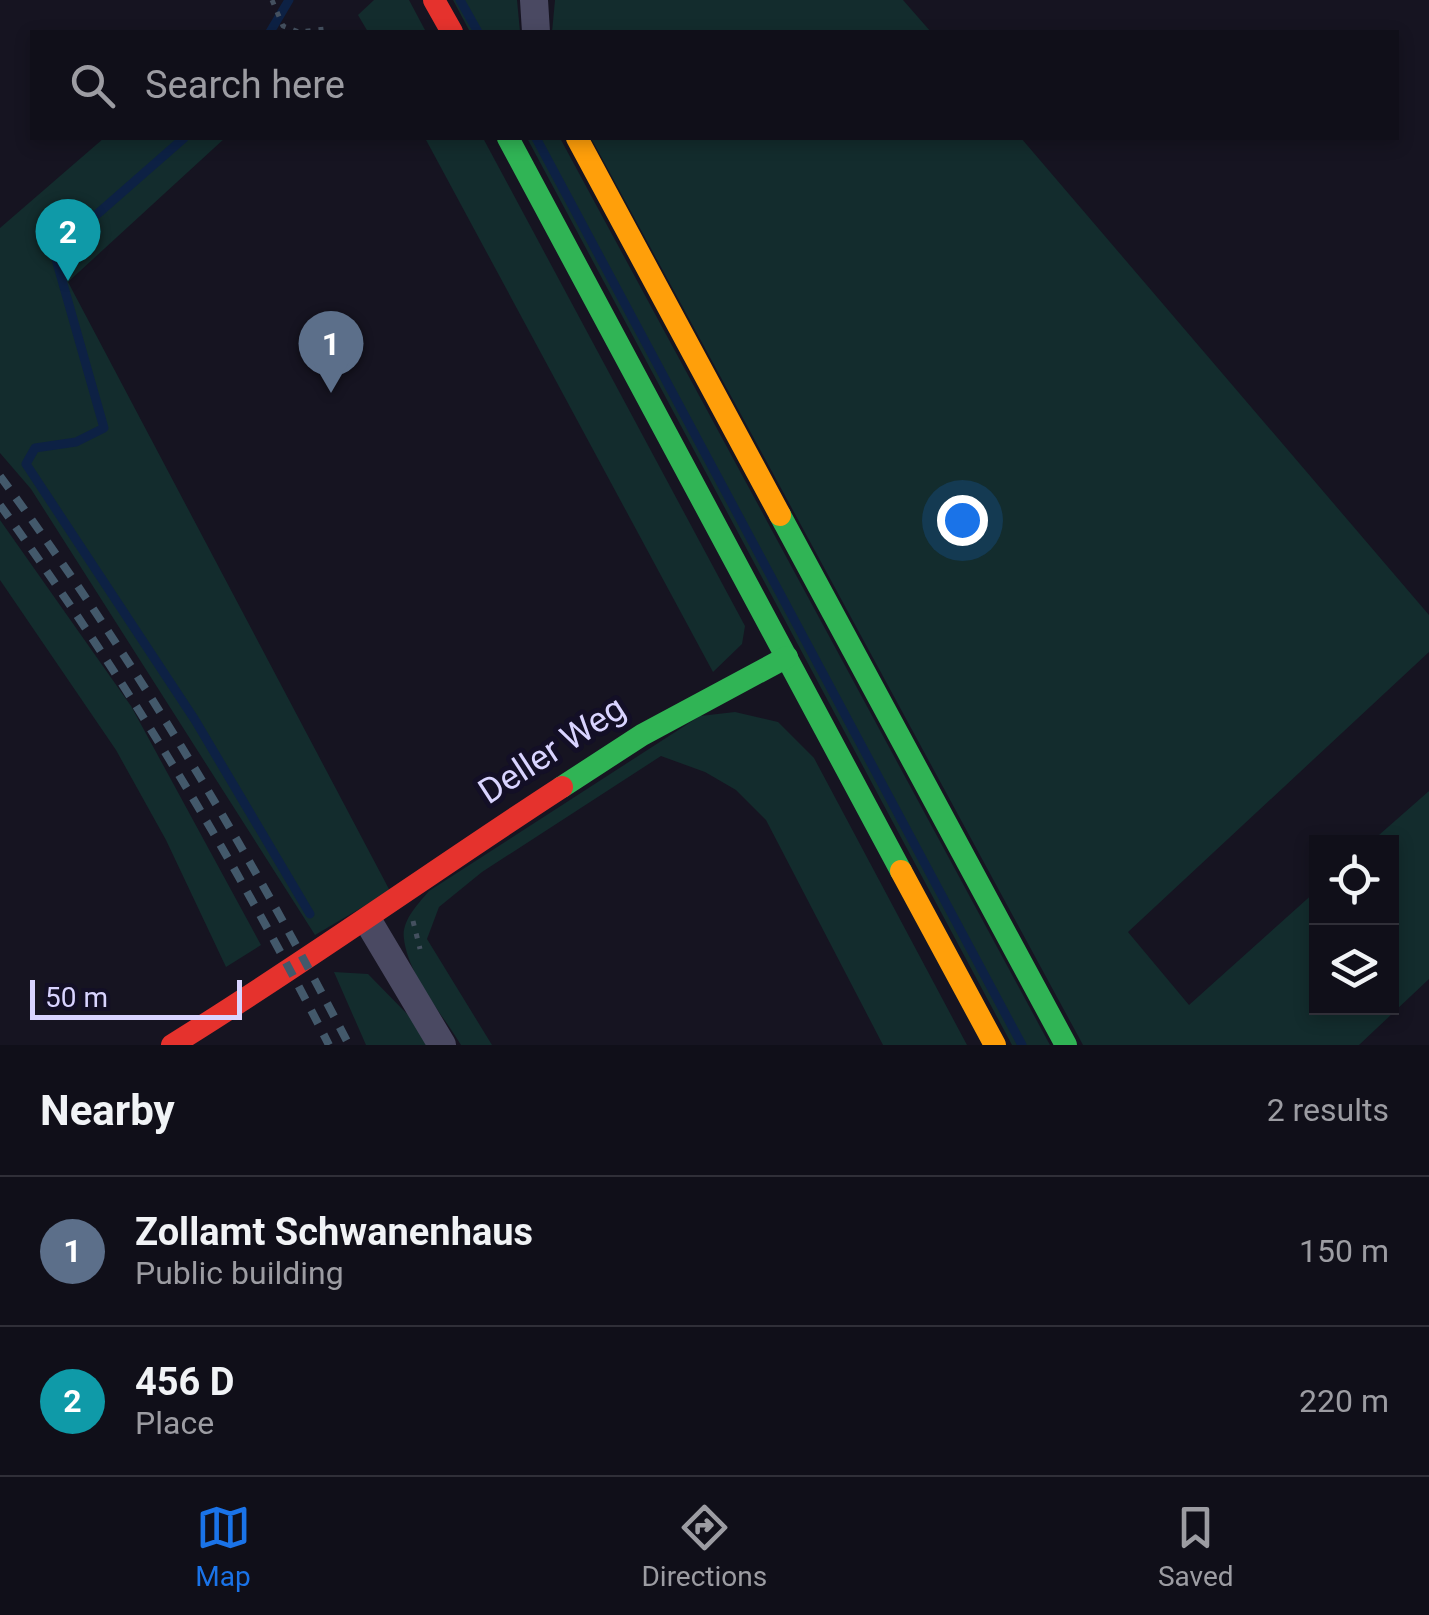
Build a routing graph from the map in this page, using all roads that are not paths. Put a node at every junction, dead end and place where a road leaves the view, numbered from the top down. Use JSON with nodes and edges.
{"nodes":[{"id":1,"x":434,"y":0,"type":"edge"},
{"id":2,"x":534,"y":0,"type":"edge"},
{"id":3,"x":451,"y":30,"type":"edge"},
{"id":4,"x":536,"y":30,"type":"edge"},
{"id":5,"x":509,"y":140,"type":"edge"},
{"id":6,"x":578,"y":140,"type":"edge"},
{"id":7,"x":787,"y":657,"type":"junction"},
{"id":8,"x":368,"y":920,"type":"junction"},
{"id":9,"x":172,"y":1045,"type":"edge"},
{"id":10,"x":442,"y":1045,"type":"edge"},
{"id":11,"x":994,"y":1045,"type":"edge"},
{"id":12,"x":1066,"y":1045,"type":"edge"}],
"edges":[{"from":1,"to":3,"type":"street"},
{"from":2,"to":4,"type":"street"},
{"from":5,"to":7,"type":"street"},
{"from":6,"to":12,"type":"street"},
{"from":7,"to":8,"type":"street","name":"Deller Weg"},
{"from":7,"to":11,"type":"street"},
{"from":8,"to":9,"type":"street","name":"Deller Weg"},
{"from":8,"to":10,"type":"street"}]}
